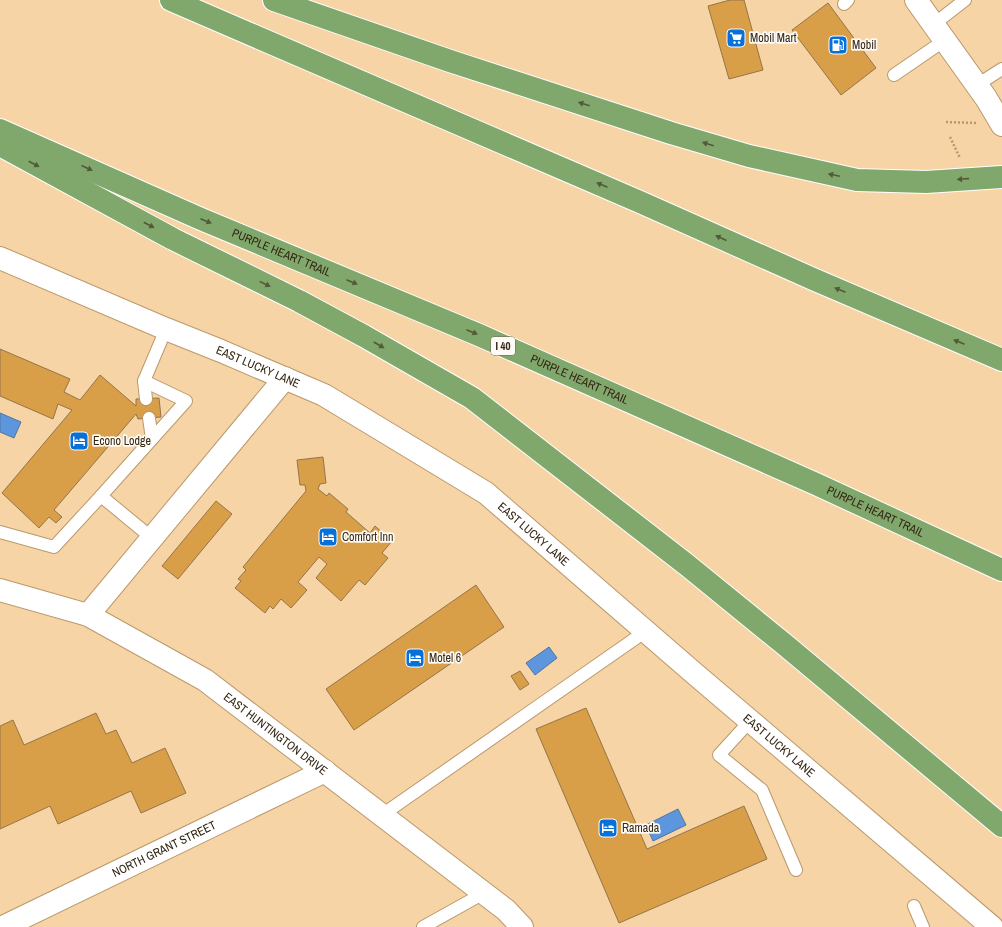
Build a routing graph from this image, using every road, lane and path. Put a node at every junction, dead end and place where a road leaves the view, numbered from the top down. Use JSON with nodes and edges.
{"nodes":[{"id":1,"x":171,"y":0,"type":"edge"},
{"id":2,"x":274,"y":0,"type":"edge"},
{"id":3,"x":916,"y":0,"type":"edge"},
{"id":4,"x":965,"y":0,"type":"edge"},
{"id":5,"x":939,"y":32,"type":"junction"},
{"id":6,"x":1002,"y":69,"type":"edge"},
{"id":7,"x":894,"y":75,"type":"dead end"},
{"id":8,"x":977,"y":85,"type":"junction"},
{"id":9,"x":946,"y":122,"type":"dead end"},
{"id":10,"x":1002,"y":125,"type":"edge"},
{"id":11,"x":0,"y":130,"type":"edge"},
{"id":12,"x":0,"y":145,"type":"edge"},
{"id":13,"x":1002,"y":177,"type":"edge"},
{"id":14,"x":0,"y":258,"type":"edge"},
{"id":15,"x":166,"y":329,"type":"junction"},
{"id":16,"x":999,"y":359,"type":"edge"},
{"id":17,"x":285,"y":378,"type":"junction"},
{"id":18,"x":144,"y":381,"type":"junction"},
{"id":19,"x":146,"y":399,"type":"dead end"},
{"id":20,"x":149,"y":418,"type":"dead end"},
{"id":21,"x":152,"y":439,"type":"junction"},
{"id":22,"x":101,"y":496,"type":"junction"},
{"id":23,"x":0,"y":532,"type":"edge"},
{"id":24,"x":152,"y":538,"type":"junction"},
{"id":25,"x":1002,"y":570,"type":"edge"},
{"id":26,"x":0,"y":590,"type":"edge"},
{"id":27,"x":88,"y":615,"type":"junction"},
{"id":28,"x":646,"y":631,"type":"junction"},
{"id":29,"x":750,"y":720,"type":"junction"},
{"id":30,"x":325,"y":771,"type":"junction"},
{"id":31,"x":382,"y":815,"type":"junction"},
{"id":32,"x":1002,"y":826,"type":"edge"},
{"id":33,"x":796,"y":870,"type":"dead end"},
{"id":34,"x":484,"y":894,"type":"junction"},
{"id":35,"x":914,"y":906,"type":"dead end"},
{"id":36,"x":3,"y":927,"type":"edge"},
{"id":37,"x":423,"y":927,"type":"edge"},
{"id":38,"x":522,"y":927,"type":"edge"},
{"id":39,"x":923,"y":927,"type":"edge"},
{"id":40,"x":992,"y":927,"type":"edge"}],
"edges":[{"from":16,"to":1,"type":"highway","one_way":true},
{"from":13,"to":2,"type":"highway","one_way":true},
{"from":3,"to":5,"type":"street"},
{"from":4,"to":5,"type":"lane"},
{"from":5,"to":7,"type":"lane"},
{"from":5,"to":8,"type":"street"},
{"from":6,"to":8,"type":"lane"},
{"from":8,"to":10,"type":"street"},
{"from":9,"to":10,"type":"path"},
{"from":11,"to":25,"type":"highway","name":"PURPLE HEART TRAIL","number":"I 40","one_way":true},
{"from":12,"to":32,"type":"highway","one_way":true},
{"from":14,"to":15,"type":"street","name":"EAST LUCKY LANE"},
{"from":15,"to":17,"type":"street","name":"EAST LUCKY LANE"},
{"from":15,"to":18,"type":"lane"},
{"from":17,"to":24,"type":"street"},
{"from":17,"to":28,"type":"street","name":"EAST LUCKY LANE"},
{"from":18,"to":19,"type":"lane"},
{"from":18,"to":21,"type":"lane"},
{"from":20,"to":21,"type":"lane"},
{"from":21,"to":22,"type":"lane"},
{"from":22,"to":23,"type":"lane"},
{"from":22,"to":24,"type":"lane"},
{"from":24,"to":27,"type":"street"},
{"from":26,"to":27,"type":"street","name":"EAST HUNTINGTON DRIVE"},
{"from":27,"to":30,"type":"street","name":"EAST HUNTINGTON DRIVE"},
{"from":28,"to":29,"type":"street","name":"EAST LUCKY LANE"},
{"from":28,"to":31,"type":"lane"},
{"from":29,"to":33,"type":"lane"},
{"from":29,"to":40,"type":"street","name":"EAST LUCKY LANE"},
{"from":30,"to":31,"type":"street","name":"EAST HUNTINGTON DRIVE"},
{"from":30,"to":36,"type":"street","name":"NORTH GRANT STREET"},
{"from":31,"to":34,"type":"street","name":"EAST HUNTINGTON DRIVE"},
{"from":34,"to":37,"type":"lane"},
{"from":34,"to":38,"type":"street","name":"EAST HUNTINGTON DRIVE"},
{"from":35,"to":39,"type":"lane"}]}
